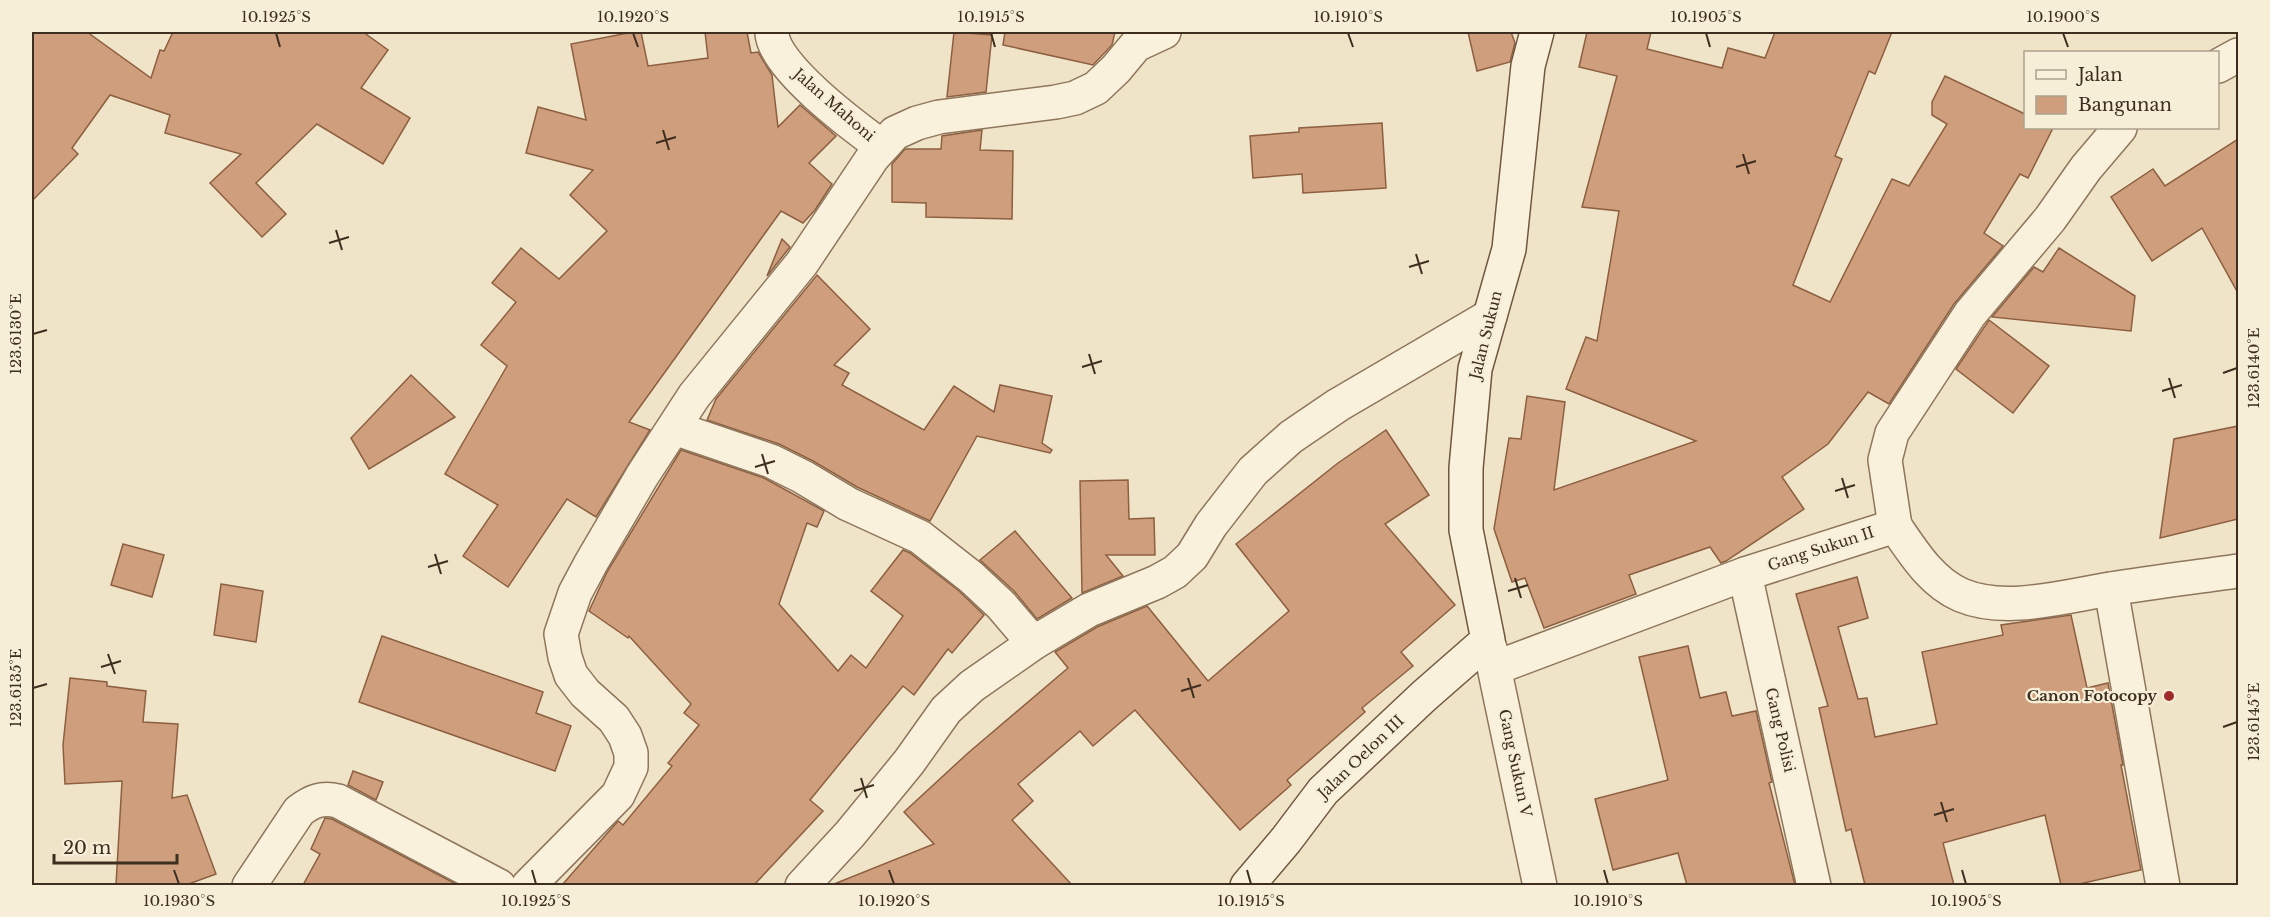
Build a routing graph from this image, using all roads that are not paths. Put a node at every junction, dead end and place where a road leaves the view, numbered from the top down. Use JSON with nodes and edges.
{"nodes":[{"id":1,"x":772,"y":32,"type":"edge"},
{"id":2,"x":1164,"y":32,"type":"edge"},
{"id":3,"x":1537,"y":32,"type":"edge"},
{"id":4,"x":2238,"y":55,"type":"edge"},
{"id":5,"x":2219,"y":65,"type":"edge"},
{"id":6,"x":2119,"y":129,"type":"edge"},
{"id":7,"x":881,"y":146,"type":"junction"},
{"id":8,"x":1490,"y":316,"type":"junction"},
{"id":9,"x":674,"y":428,"type":"junction"},
{"id":10,"x":1895,"y":526,"type":"junction"},
{"id":11,"x":2238,"y":571,"type":"edge"},
{"id":12,"x":1745,"y":574,"type":"junction"},
{"id":13,"x":2111,"y":589,"type":"junction"},
{"id":14,"x":1035,"y":642,"type":"junction"},
{"id":15,"x":1492,"y":654,"type":"junction"},
{"id":16,"x":249,"y":885,"type":"edge"},
{"id":17,"x":499,"y":885,"type":"edge"},
{"id":18,"x":528,"y":885,"type":"edge"},
{"id":19,"x":802,"y":885,"type":"edge"},
{"id":20,"x":1247,"y":885,"type":"edge"},
{"id":21,"x":1540,"y":885,"type":"edge"},
{"id":22,"x":1814,"y":885,"type":"edge"},
{"id":23,"x":2163,"y":885,"type":"edge"}],
"edges":[{"from":1,"to":7,"type":"street","name":"Jalan Mahoni"},
{"from":2,"to":7,"type":"street"},
{"from":3,"to":8,"type":"street","name":"Jalan Sukun"},
{"from":4,"to":5,"type":"street"},
{"from":6,"to":10,"type":"street"},
{"from":7,"to":9,"type":"street"},
{"from":8,"to":14,"type":"street"},
{"from":8,"to":15,"type":"street","name":"Jalan Sukun"},
{"from":9,"to":14,"type":"street"},
{"from":9,"to":18,"type":"street"},
{"from":10,"to":12,"type":"street","name":"Gang Sukun II"},
{"from":10,"to":13,"type":"street","name":"Gang Sukun II"},
{"from":11,"to":13,"type":"street","name":"Gang Sukun II"},
{"from":12,"to":15,"type":"street","name":"Gang Sukun II"},
{"from":12,"to":22,"type":"street","name":"Gang Polisi"},
{"from":13,"to":23,"type":"street"},
{"from":14,"to":19,"type":"street"},
{"from":15,"to":20,"type":"street","name":"Jalan Oelon III"},
{"from":15,"to":21,"type":"street","name":"Gang Sukun V"},
{"from":16,"to":17,"type":"street"}]}
